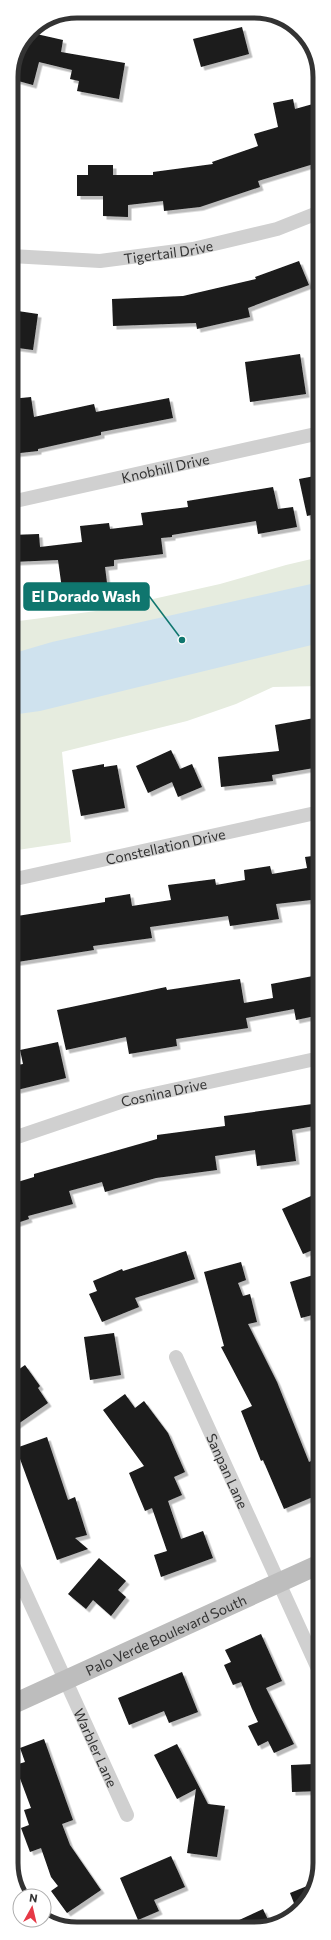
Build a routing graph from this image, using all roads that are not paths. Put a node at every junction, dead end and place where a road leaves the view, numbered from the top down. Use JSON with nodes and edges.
{"nodes":[{"id":1,"x":313,"y":215,"type":"edge"},
{"id":2,"x":18,"y":256,"type":"edge"},
{"id":3,"x":313,"y":435,"type":"edge"},
{"id":4,"x":18,"y":500,"type":"edge"},
{"id":5,"x":313,"y":814,"type":"edge"},
{"id":6,"x":18,"y":878,"type":"edge"},
{"id":7,"x":313,"y":1060,"type":"edge"},
{"id":8,"x":18,"y":1137,"type":"edge"},
{"id":9,"x":176,"y":1358,"type":"dead end"},
{"id":10,"x":313,"y":1567,"type":"edge"},
{"id":11,"x":18,"y":1576,"type":"edge"},
{"id":12,"x":280,"y":1583,"type":"junction"},
{"id":13,"x":313,"y":1657,"type":"edge"},
{"id":14,"x":66,"y":1680,"type":"junction"},
{"id":15,"x":18,"y":1702,"type":"edge"},
{"id":16,"x":127,"y":1815,"type":"dead end"}],
"edges":[{"from":1,"to":2,"type":"street","name":"Tigertail Drive"},
{"from":3,"to":4,"type":"street","name":"Knobhill Drive"},
{"from":5,"to":6,"type":"street","name":"Constellation Drive"},
{"from":7,"to":8,"type":"street","name":"Cosnina Drive"},
{"from":9,"to":12,"type":"street","name":"Sanpan Lane"},
{"from":10,"to":12,"type":"main road","name":"Palo Verde Boulevard South"},
{"from":11,"to":14,"type":"street","name":"Warbler Lane"},
{"from":12,"to":13,"type":"street","name":"Sanpan Lane"},
{"from":12,"to":14,"type":"main road","name":"Palo Verde Boulevard South"},
{"from":14,"to":15,"type":"main road","name":"Palo Verde Boulevard South"},
{"from":14,"to":16,"type":"street","name":"Warbler Lane"}]}
